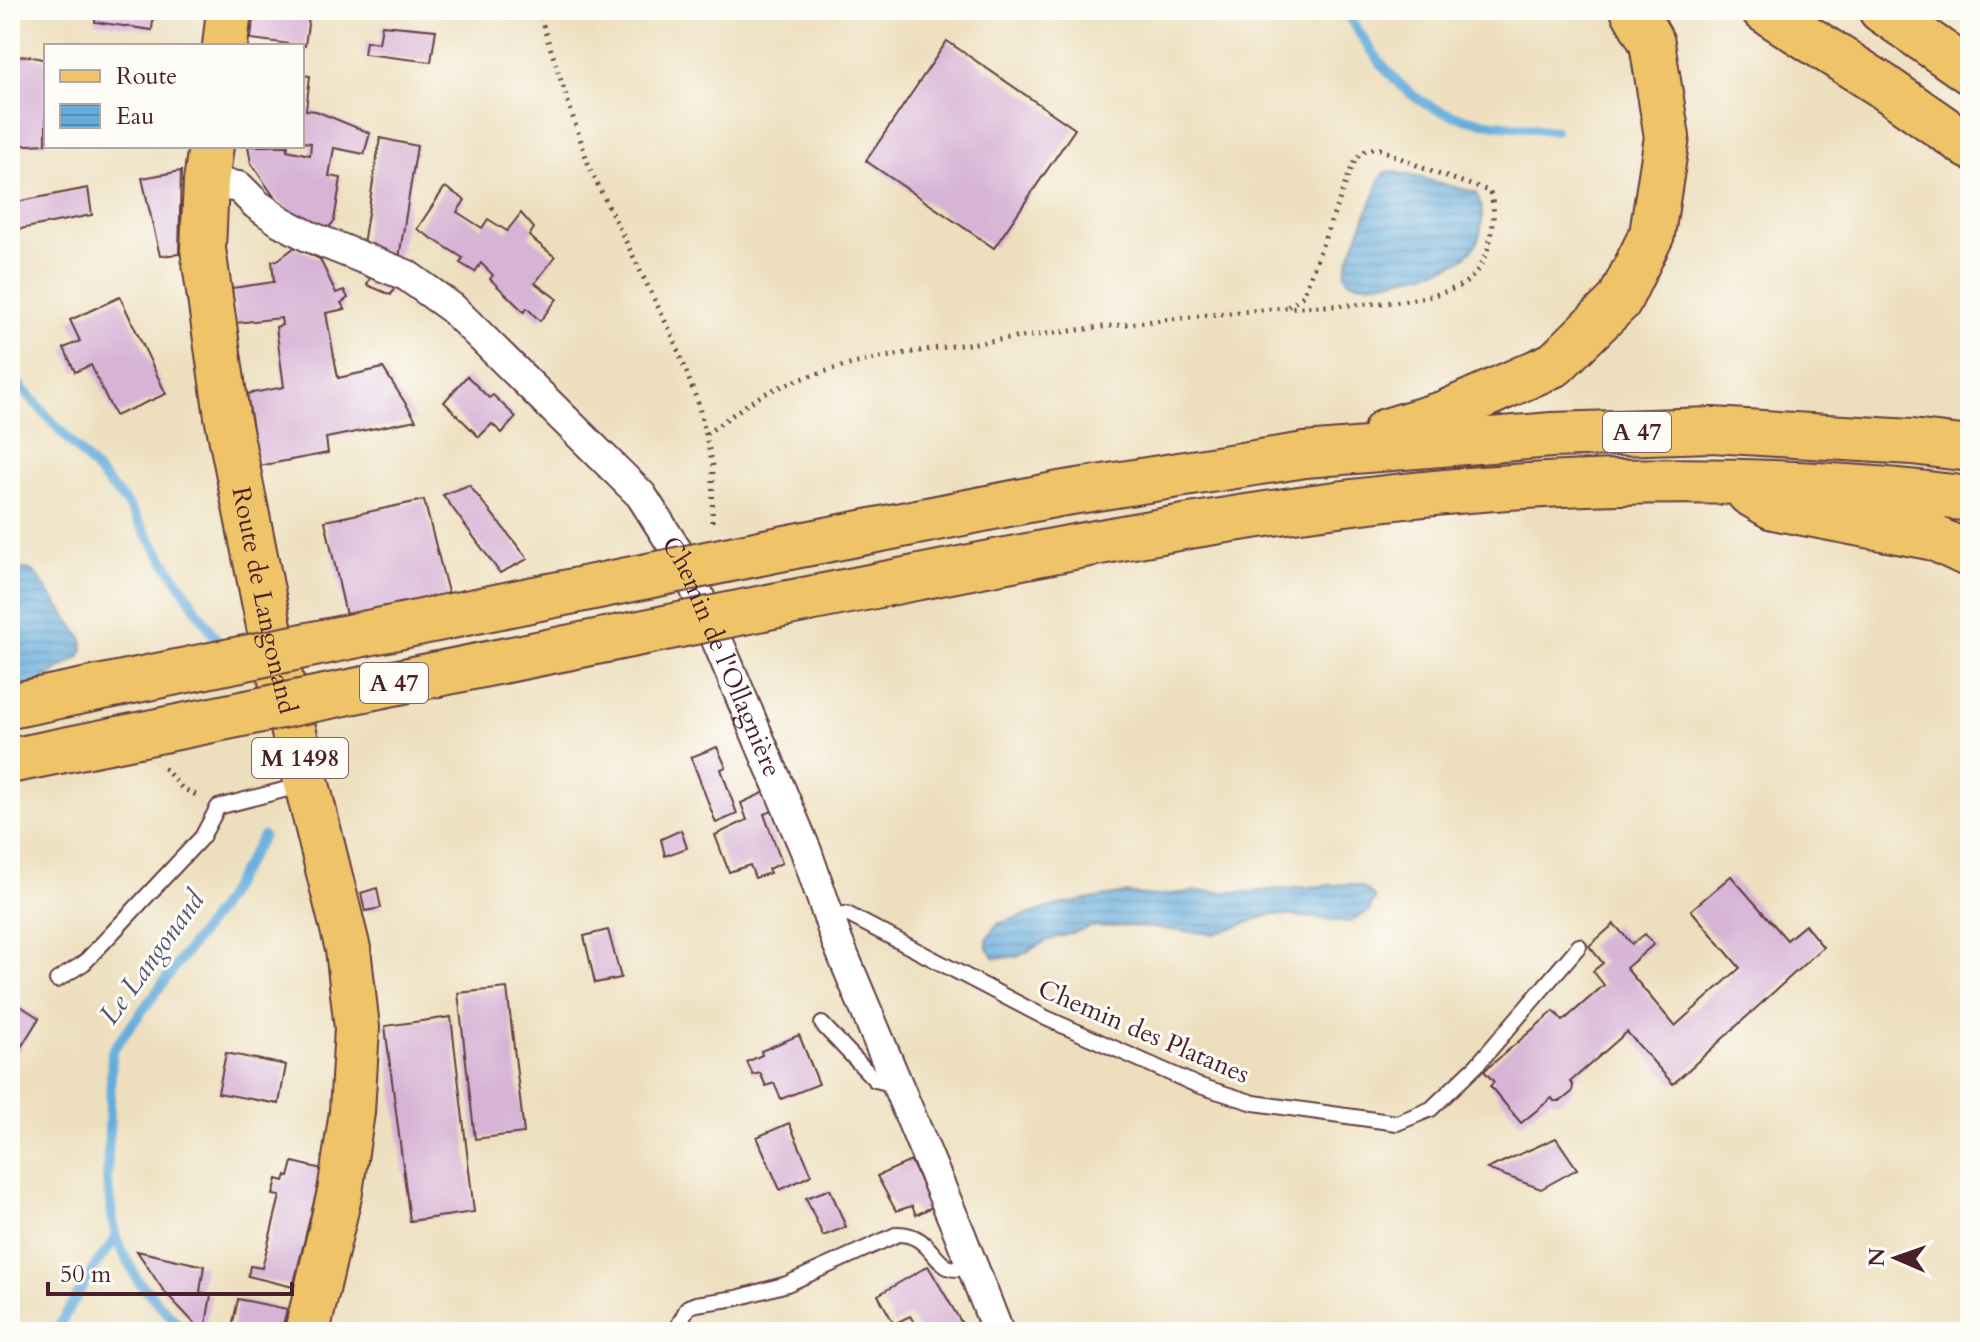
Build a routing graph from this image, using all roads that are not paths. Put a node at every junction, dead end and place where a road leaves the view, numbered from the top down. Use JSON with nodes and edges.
{"nodes":[{"id":1,"x":229,"y":10,"type":"edge"},
{"id":2,"x":1633,"y":10,"type":"edge"},
{"id":3,"x":1764,"y":10,"type":"edge"},
{"id":4,"x":1881,"y":10,"type":"edge"},
{"id":5,"x":225,"y":44,"type":"edge"},
{"id":6,"x":1970,"y":72,"type":"edge"},
{"id":7,"x":1970,"y":147,"type":"edge"},
{"id":8,"x":208,"y":164,"type":"edge"},
{"id":9,"x":1970,"y":449,"type":"edge"},
{"id":10,"x":1305,"y":455,"type":"junction"},
{"id":11,"x":1726,"y":480,"type":"junction"},
{"id":12,"x":1970,"y":499,"type":"edge"},
{"id":13,"x":1970,"y":555,"type":"edge"},
{"id":14,"x":10,"y":706,"type":"edge"},
{"id":15,"x":10,"y":761,"type":"edge"},
{"id":16,"x":307,"y":783,"type":"junction"},
{"id":17,"x":828,"y":916,"type":"junction"},
{"id":18,"x":1579,"y":946,"type":"dead end"},
{"id":19,"x":57,"y":980,"type":"dead end"},
{"id":20,"x":822,"y":1024,"type":"dead end"},
{"id":21,"x":895,"y":1080,"type":"junction"},
{"id":22,"x":971,"y":1265,"type":"junction"},
{"id":23,"x":680,"y":1322,"type":"dead end"},
{"id":24,"x":307,"y":1332,"type":"edge"},
{"id":25,"x":998,"y":1332,"type":"edge"}],
"edges":[{"from":1,"to":5,"type":"main road"},
{"from":2,"to":10,"type":"main road"},
{"from":3,"to":7,"type":"main road"},
{"from":4,"to":6,"type":"main road"},
{"from":8,"to":16,"type":"main road","name":"Route de Langonand","number":"M 1498"},
{"from":8,"to":17,"type":"street","name":"Chemin de l'Ollagnière"},
{"from":9,"to":10,"type":"main road","number":"A 47"},
{"from":10,"to":14,"type":"main road","number":"A 47","bridge":true},
{"from":11,"to":12,"type":"main road","number":"A 47"},
{"from":11,"to":13,"type":"main road"},
{"from":11,"to":15,"type":"main road","number":"A 47","bridge":true},
{"from":16,"to":19,"type":"lane"},
{"from":16,"to":24,"type":"main road","name":"Route de Langonand","number":"M 1498"},
{"from":17,"to":18,"type":"lane","name":"Chemin des Platanes"},
{"from":17,"to":21,"type":"street","name":"Chemin de l'Ollagnière"},
{"from":20,"to":21,"type":"lane"},
{"from":21,"to":22,"type":"street","name":"Chemin de l'Ollagnière"},
{"from":22,"to":23,"type":"lane"},
{"from":22,"to":25,"type":"street","name":"Chemin de l'Ollagnière"}]}
